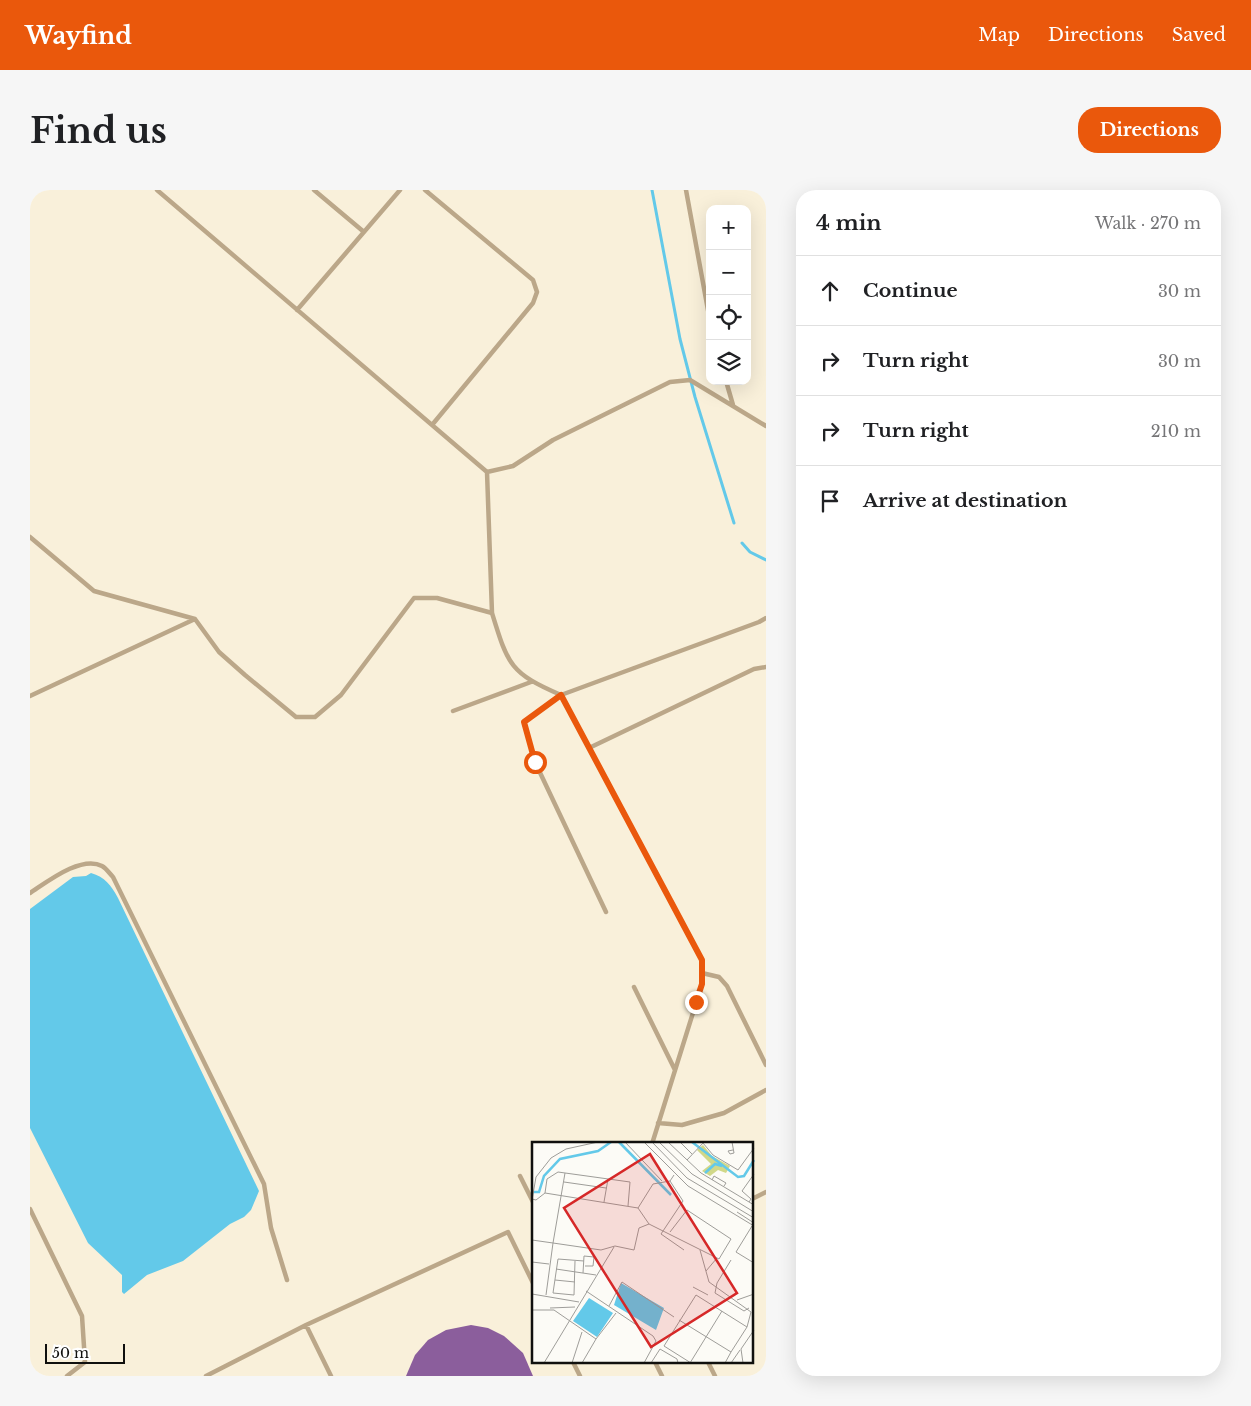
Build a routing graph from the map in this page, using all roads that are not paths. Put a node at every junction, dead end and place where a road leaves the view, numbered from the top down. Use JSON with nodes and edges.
{"nodes":[{"id":1,"x":157,"y":190,"type":"edge"},
{"id":2,"x":314,"y":190,"type":"edge"},
{"id":3,"x":400,"y":190,"type":"edge"},
{"id":4,"x":425,"y":190,"type":"edge"},
{"id":5,"x":686,"y":190,"type":"edge"},
{"id":6,"x":364,"y":232,"type":"junction"},
{"id":7,"x":706,"y":299,"type":"edge"},
{"id":8,"x":297,"y":310,"type":"junction"},
{"id":9,"x":727,"y":385,"type":"edge"},
{"id":10,"x":733,"y":405,"type":"junction"},
{"id":11,"x":432,"y":425,"type":"junction"},
{"id":12,"x":766,"y":426,"type":"edge"},
{"id":13,"x":487,"y":472,"type":"junction"},
{"id":14,"x":30,"y":537,"type":"edge"},
{"id":15,"x":492,"y":613,"type":"junction"},
{"id":16,"x":196,"y":618,"type":"junction"},
{"id":17,"x":766,"y":618,"type":"edge"},
{"id":18,"x":766,"y":667,"type":"edge"},
{"id":19,"x":531,"y":682,"type":"junction"},
{"id":20,"x":561,"y":695,"type":"junction"},
{"id":21,"x":30,"y":696,"type":"edge"},
{"id":22,"x":453,"y":711,"type":"dead end"},
{"id":23,"x":589,"y":748,"type":"junction"},
{"id":24,"x":30,"y":893,"type":"edge"},
{"id":25,"x":606,"y":912,"type":"dead end"},
{"id":26,"x":702,"y":973,"type":"junction"},
{"id":27,"x":634,"y":987,"type":"dead end"},
{"id":28,"x":766,"y":1066,"type":"edge"},
{"id":29,"x":675,"y":1070,"type":"junction"},
{"id":30,"x":766,"y":1090,"type":"edge"},
{"id":31,"x":658,"y":1123,"type":"junction"},
{"id":32,"x":653,"y":1142,"type":"edge"},
{"id":33,"x":520,"y":1176,"type":"dead end"},
{"id":34,"x":766,"y":1192,"type":"edge"},
{"id":35,"x":532,"y":1198,"type":"edge"},
{"id":36,"x":754,"y":1198,"type":"edge"},
{"id":37,"x":30,"y":1209,"type":"edge"},
{"id":38,"x":532,"y":1279,"type":"edge"},
{"id":39,"x":287,"y":1280,"type":"dead end"},
{"id":40,"x":306,"y":1325,"type":"junction"},
{"id":41,"x":574,"y":1364,"type":"edge"},
{"id":42,"x":656,"y":1364,"type":"edge"},
{"id":43,"x":709,"y":1364,"type":"edge"},
{"id":44,"x":67,"y":1376,"type":"edge"},
{"id":45,"x":206,"y":1376,"type":"edge"},
{"id":46,"x":331,"y":1376,"type":"edge"},
{"id":47,"x":580,"y":1376,"type":"edge"},
{"id":48,"x":662,"y":1376,"type":"edge"},
{"id":49,"x":715,"y":1376,"type":"edge"}],
"edges":[{"from":1,"to":8,"type":"lane"},
{"from":2,"to":6,"type":"lane"},
{"from":3,"to":6,"type":"lane"},
{"from":4,"to":11,"type":"lane"},
{"from":5,"to":7,"type":"lane"},
{"from":6,"to":8,"type":"lane"},
{"from":8,"to":11,"type":"lane"},
{"from":9,"to":10,"type":"lane"},
{"from":10,"to":12,"type":"lane"},
{"from":10,"to":13,"type":"lane"},
{"from":11,"to":13,"type":"lane"},
{"from":13,"to":15,"type":"lane"},
{"from":14,"to":16,"type":"lane"},
{"from":15,"to":16,"type":"lane"},
{"from":15,"to":19,"type":"lane"},
{"from":16,"to":21,"type":"lane"},
{"from":17,"to":20,"type":"lane"},
{"from":18,"to":23,"type":"lane"},
{"from":19,"to":20,"type":"lane"},
{"from":19,"to":22,"type":"lane"},
{"from":20,"to":23,"type":"lane"},
{"from":20,"to":25,"type":"lane"},
{"from":23,"to":26,"type":"lane"},
{"from":24,"to":39,"type":"lane"},
{"from":26,"to":28,"type":"lane"},
{"from":26,"to":29,"type":"lane"},
{"from":27,"to":29,"type":"lane"},
{"from":29,"to":31,"type":"lane"},
{"from":30,"to":31,"type":"lane"},
{"from":31,"to":32,"type":"lane"},
{"from":33,"to":35,"type":"lane"},
{"from":34,"to":36,"type":"lane"},
{"from":37,"to":44,"type":"lane"},
{"from":38,"to":40,"type":"lane"},
{"from":40,"to":45,"type":"lane"},
{"from":40,"to":46,"type":"lane"},
{"from":41,"to":47,"type":"lane"},
{"from":42,"to":48,"type":"lane"},
{"from":43,"to":49,"type":"lane"}]}
